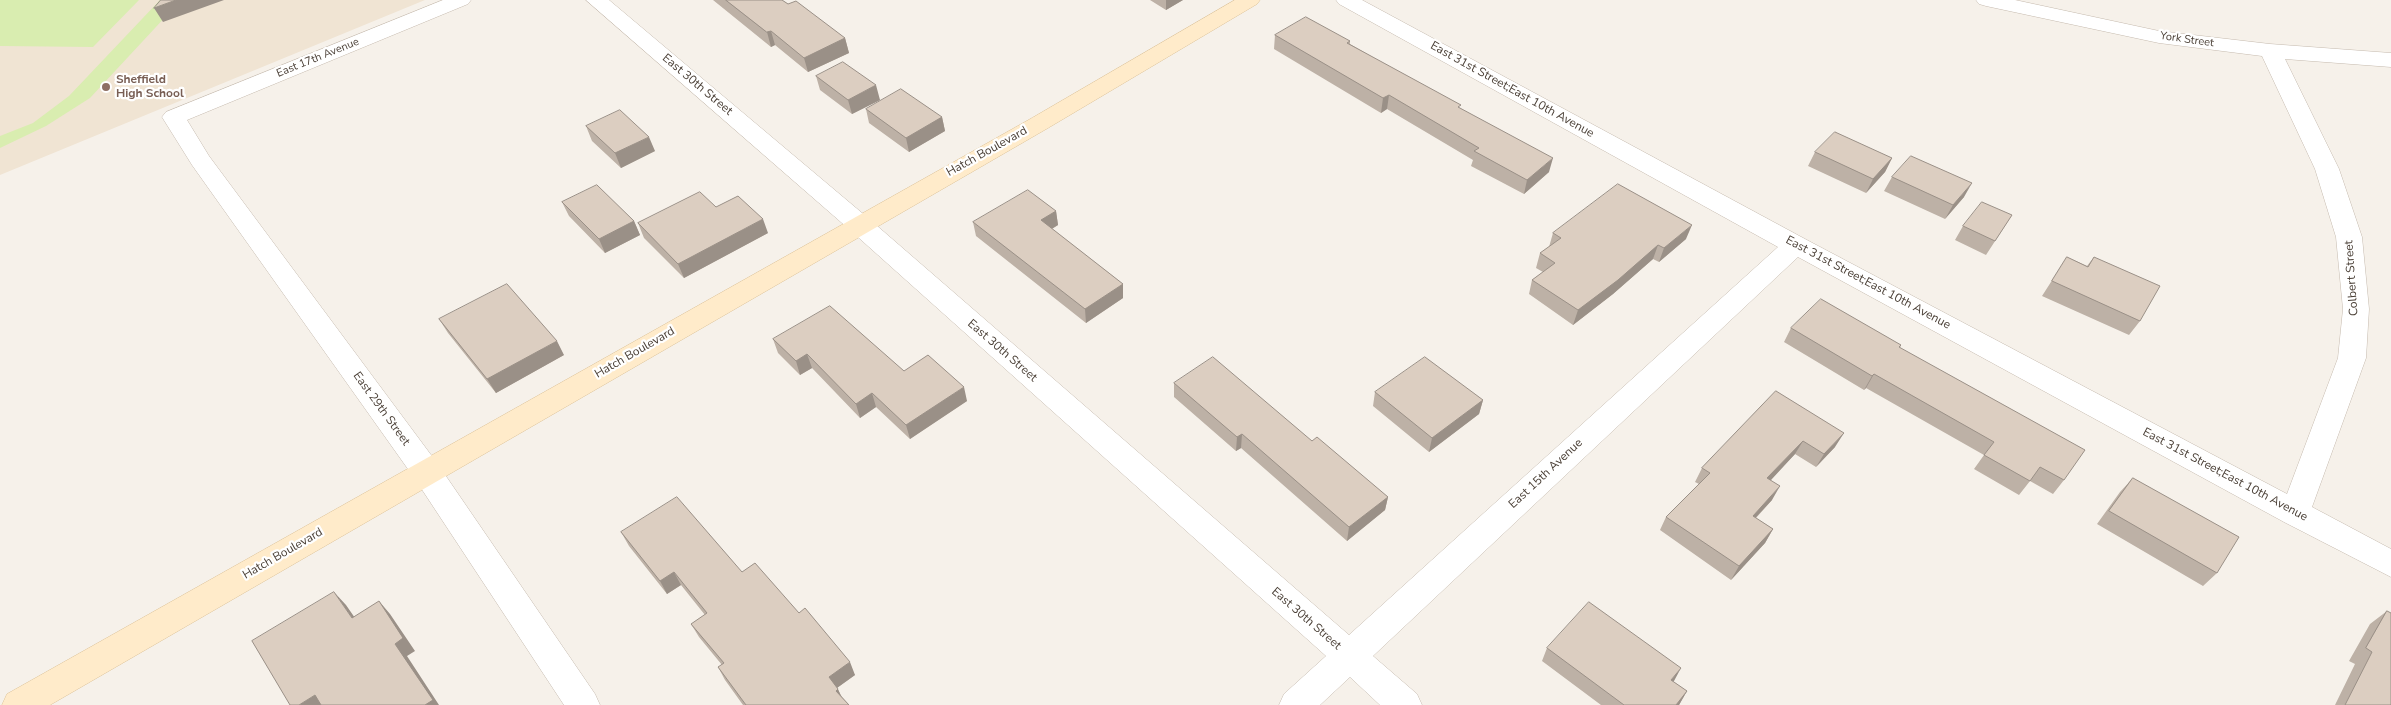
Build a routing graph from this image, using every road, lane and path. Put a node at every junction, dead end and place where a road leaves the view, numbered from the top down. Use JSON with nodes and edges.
{"nodes":[{"id":1,"x":461,"y":0,"type":"edge"},
{"id":2,"x":596,"y":0,"type":"edge"},
{"id":3,"x":1250,"y":0,"type":"edge"},
{"id":4,"x":1346,"y":0,"type":"edge"},
{"id":5,"x":1987,"y":0,"type":"edge"},
{"id":6,"x":2270,"y":51,"type":"junction"},
{"id":7,"x":2391,"y":60,"type":"edge"},
{"id":8,"x":174,"y":117,"type":"joint"},
{"id":9,"x":859,"y":224,"type":"junction"},
{"id":10,"x":1796,"y":245,"type":"junction"},
{"id":11,"x":426,"y":471,"type":"junction"},
{"id":12,"x":2296,"y":513,"type":"junction"},
{"id":13,"x":2391,"y":564,"type":"edge"},
{"id":14,"x":1348,"y":656,"type":"junction"},
{"id":15,"x":19,"y":705,"type":"edge"},
{"id":16,"x":583,"y":705,"type":"edge"},
{"id":17,"x":1296,"y":705,"type":"edge"},
{"id":18,"x":1405,"y":705,"type":"edge"}],
"edges":[{"from":1,"to":8,"type":"street","name":"East 17th Avenue"},
{"from":2,"to":9,"type":"street","name":"East 30th Street"},
{"from":3,"to":9,"type":"main road","name":"Hatch Boulevard"},
{"from":4,"to":10,"type":"street","name":"East 31st Street;East 10th Avenue"},
{"from":5,"to":6,"type":"street","name":"York Street"},
{"from":6,"to":7,"type":"street","name":"York Street"},
{"from":6,"to":12,"type":"street","name":"Colbert Street"},
{"from":8,"to":11,"type":"street","name":"East 29th Street"},
{"from":9,"to":11,"type":"main road","name":"Hatch Boulevard"},
{"from":9,"to":14,"type":"street","name":"East 30th Street"},
{"from":10,"to":12,"type":"street","name":"East 31st Street;East 10th Avenue"},
{"from":10,"to":14,"type":"street","name":"East 15th Avenue"},
{"from":11,"to":15,"type":"main road","name":"Hatch Boulevard"},
{"from":11,"to":16,"type":"street","name":"East 29th Street"},
{"from":12,"to":13,"type":"street","name":"East 31st Street;East 10th Avenue"},
{"from":14,"to":17,"type":"street","name":"East 15th Avenue"},
{"from":14,"to":18,"type":"street","name":"East 30th Street"}]}
